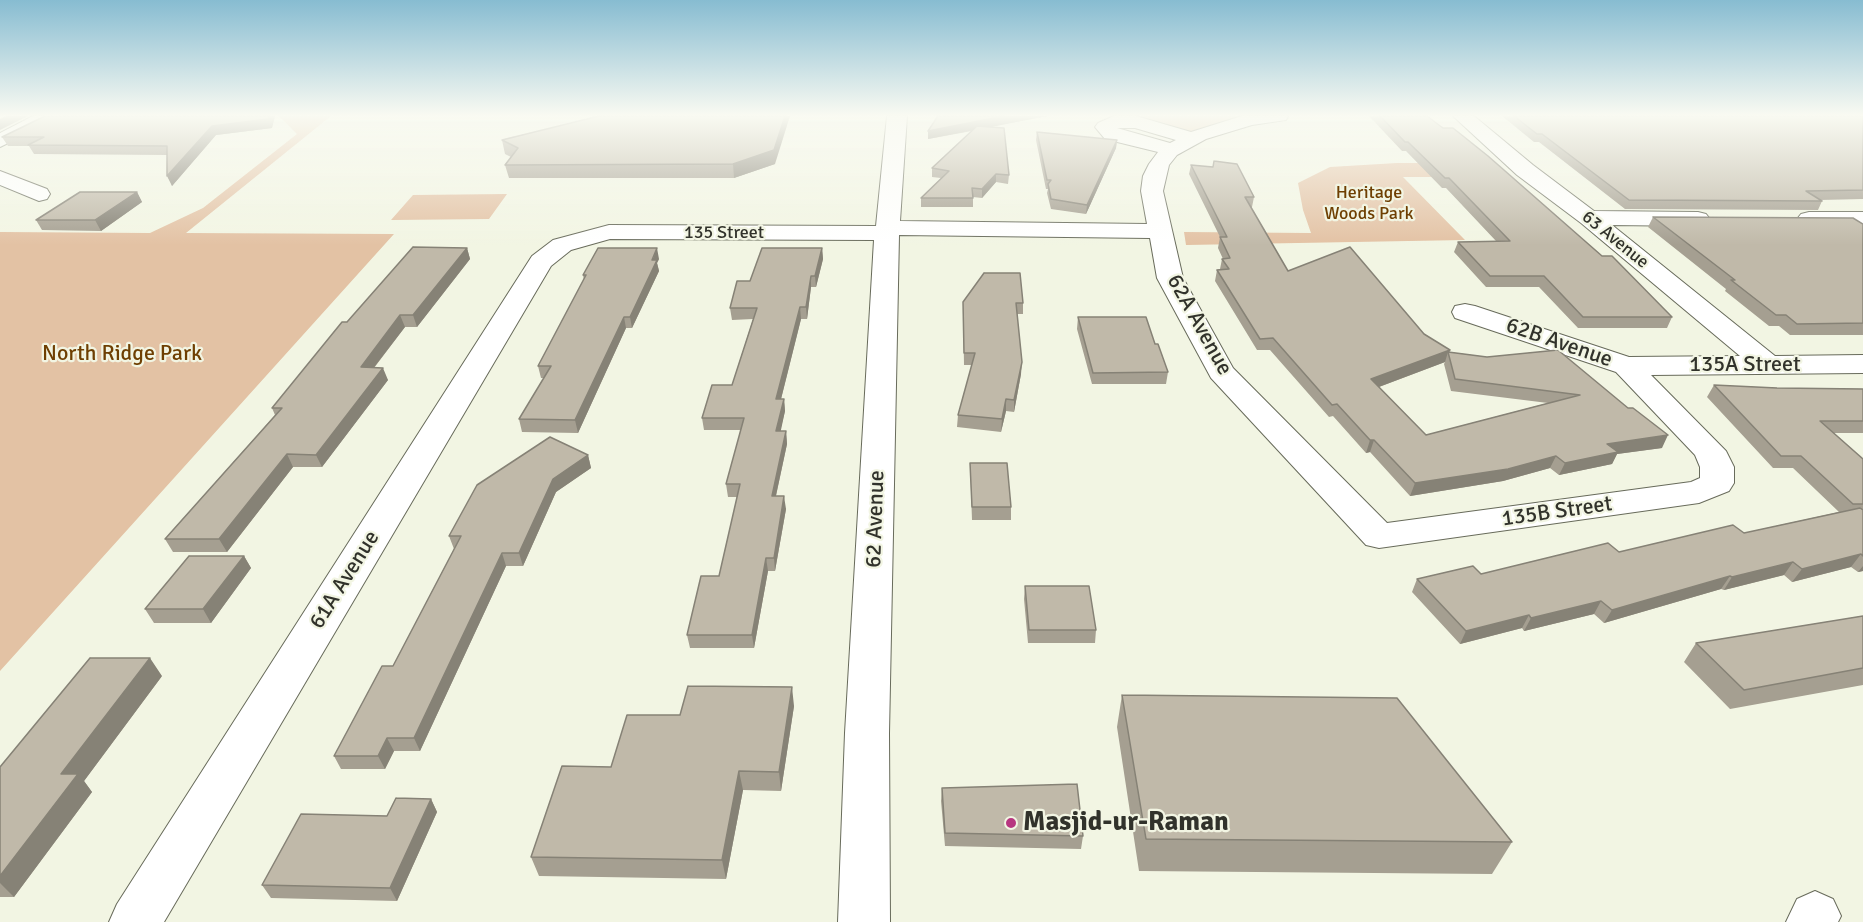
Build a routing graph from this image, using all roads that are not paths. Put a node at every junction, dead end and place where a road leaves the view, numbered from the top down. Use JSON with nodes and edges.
{"nodes":[{"id":1,"x":894,"y":159,"type":"edge"},
{"id":2,"x":1163,"y":159,"type":"edge"},
{"id":3,"x":1512,"y":159,"type":"edge"},
{"id":4,"x":0,"y":177,"type":"edge"},
{"id":5,"x":39,"y":194,"type":"dead end"},
{"id":6,"x":1589,"y":218,"type":"junction"},
{"id":7,"x":1724,"y":219,"type":"edge"},
{"id":8,"x":1782,"y":219,"type":"edge"},
{"id":9,"x":1863,"y":219,"type":"edge"},
{"id":10,"x":888,"y":231,"type":"junction"},
{"id":11,"x":1160,"y":231,"type":"junction"},
{"id":12,"x":562,"y":245,"type":"joint"},
{"id":13,"x":1465,"y":312,"type":"dead end"},
{"id":14,"x":1863,"y":364,"type":"edge"},
{"id":15,"x":1768,"y":365,"type":"junction"},
{"id":16,"x":1626,"y":366,"type":"junction"},
{"id":17,"x":1717,"y":467,"type":"joint"},
{"id":18,"x":1379,"y":536,"type":"joint"},
{"id":19,"x":135,"y":922,"type":"edge"},
{"id":20,"x":864,"y":922,"type":"edge"}],
"edges":[{"from":1,"to":10,"type":"street","name":"62 Avenue"},
{"from":2,"to":11,"type":"street","name":"62A Avenue"},
{"from":3,"to":6,"type":"street","name":"63 Avenue"},
{"from":4,"to":5,"type":"street"},
{"from":6,"to":7,"type":"street"},
{"from":6,"to":15,"type":"street","name":"63 Avenue"},
{"from":8,"to":9,"type":"street"},
{"from":10,"to":11,"type":"street","name":"135 Street"},
{"from":10,"to":12,"type":"street","name":"135 Street"},
{"from":10,"to":20,"type":"street","name":"62 Avenue"},
{"from":11,"to":18,"type":"street","name":"62A Avenue"},
{"from":12,"to":19,"type":"street","name":"61A Avenue"},
{"from":13,"to":16,"type":"street","name":"62B Avenue"},
{"from":14,"to":15,"type":"street","name":"135A Street"},
{"from":15,"to":16,"type":"street","name":"135A Street"},
{"from":16,"to":17,"type":"street","name":"62B Avenue"},
{"from":17,"to":18,"type":"street","name":"135B Street"}]}
